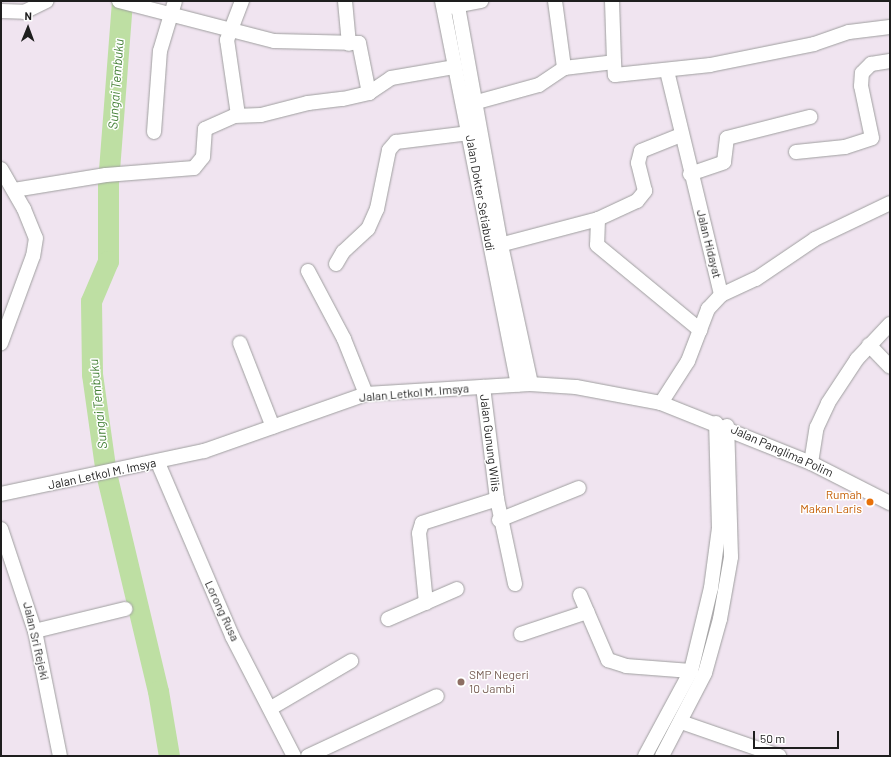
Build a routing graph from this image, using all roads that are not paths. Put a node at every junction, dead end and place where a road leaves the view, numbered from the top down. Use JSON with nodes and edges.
{"nodes":[{"id":1,"x":47,"y":1,"type":"edge"},
{"id":2,"x":175,"y":1,"type":"edge"},
{"id":3,"x":242,"y":1,"type":"edge"},
{"id":4,"x":345,"y":1,"type":"edge"},
{"id":5,"x":481,"y":1,"type":"edge"},
{"id":6,"x":555,"y":1,"type":"edge"},
{"id":7,"x":612,"y":1,"type":"edge"},
{"id":8,"x":123,"y":2,"type":"edge"},
{"id":9,"x":457,"y":3,"type":"edge"},
{"id":10,"x":443,"y":4,"type":"edge"},
{"id":11,"x":1,"y":12,"type":"edge"},
{"id":12,"x":170,"y":14,"type":"junction"},
{"id":13,"x":890,"y":27,"type":"edge"},
{"id":14,"x":228,"y":30,"type":"junction"},
{"id":15,"x":349,"y":44,"type":"junction"},
{"id":16,"x":890,"y":60,"type":"edge"},
{"id":17,"x":614,"y":62,"type":"junction"},
{"id":18,"x":455,"y":67,"type":"junction"},
{"id":19,"x":564,"y":68,"type":"junction"},
{"id":20,"x":667,"y":71,"type":"junction"},
{"id":21,"x":369,"y":93,"type":"junction"},
{"id":22,"x":477,"y":102,"type":"junction"},
{"id":23,"x":238,"y":115,"type":"junction"},
{"id":24,"x":810,"y":118,"type":"dead end"},
{"id":25,"x":154,"y":132,"type":"dead end"},
{"id":26,"x":469,"y":133,"type":"junction"},
{"id":27,"x":681,"y":135,"type":"junction"},
{"id":28,"x":796,"y":152,"type":"dead end"},
{"id":29,"x":1,"y":169,"type":"edge"},
{"id":30,"x":690,"y":174,"type":"junction"},
{"id":31,"x":14,"y":190,"type":"junction"},
{"id":32,"x":890,"y":203,"type":"edge"},
{"id":33,"x":598,"y":219,"type":"junction"},
{"id":34,"x":495,"y":246,"type":"junction"},
{"id":35,"x":336,"y":264,"type":"dead end"},
{"id":36,"x":308,"y":271,"type":"dead end"},
{"id":37,"x":721,"y":295,"type":"junction"},
{"id":38,"x":890,"y":324,"type":"edge"},
{"id":39,"x":700,"y":330,"type":"junction"},
{"id":40,"x":1,"y":343,"type":"edge"},
{"id":41,"x":240,"y":343,"type":"dead end"},
{"id":42,"x":869,"y":344,"type":"junction"},
{"id":43,"x":890,"y":367,"type":"edge"},
{"id":44,"x":524,"y":384,"type":"junction"},
{"id":45,"x":483,"y":387,"type":"junction"},
{"id":46,"x":366,"y":394,"type":"junction"},
{"id":47,"x":661,"y":403,"type":"junction"},
{"id":48,"x":721,"y":424,"type":"junction"},
{"id":49,"x":273,"y":427,"type":"junction"},
{"id":50,"x":158,"y":463,"type":"junction"},
{"id":51,"x":811,"y":463,"type":"junction"},
{"id":52,"x":579,"y":488,"type":"dead end"},
{"id":53,"x":1,"y":494,"type":"edge"},
{"id":54,"x":497,"y":499,"type":"junction"},
{"id":55,"x":890,"y":503,"type":"edge"},
{"id":56,"x":498,"y":520,"type":"junction"},
{"id":57,"x":725,"y":528,"type":"junction"},
{"id":58,"x":1,"y":529,"type":"edge"},
{"id":59,"x":515,"y":584,"type":"dead end"},
{"id":60,"x":457,"y":589,"type":"dead end"},
{"id":61,"x":580,"y":595,"type":"dead end"},
{"id":62,"x":426,"y":602,"type":"junction"},
{"id":63,"x":125,"y":609,"type":"dead end"},
{"id":64,"x":588,"y":612,"type":"junction"},
{"id":65,"x":704,"y":618,"type":"junction"},
{"id":66,"x":720,"y":619,"type":"junction"},
{"id":67,"x":388,"y":620,"type":"dead end"},
{"id":68,"x":36,"y":631,"type":"junction"},
{"id":69,"x":522,"y":634,"type":"dead end"},
{"id":70,"x":351,"y":662,"type":"dead end"},
{"id":71,"x":691,"y":671,"type":"junction"},
{"id":72,"x":437,"y":696,"type":"dead end"},
{"id":73,"x":271,"y":708,"type":"junction"},
{"id":74,"x":681,"y":722,"type":"junction"},
{"id":75,"x":60,"y":756,"type":"edge"},
{"id":76,"x":294,"y":756,"type":"edge"},
{"id":77,"x":308,"y":756,"type":"edge"},
{"id":78,"x":645,"y":756,"type":"edge"},
{"id":79,"x":662,"y":756,"type":"edge"},
{"id":80,"x":779,"y":756,"type":"edge"}],
"edges":[{"from":1,"to":11,"type":"street"},
{"from":2,"to":12,"type":"street"},
{"from":3,"to":14,"type":"street"},
{"from":4,"to":15,"type":"street"},
{"from":5,"to":9,"type":"street"},
{"from":6,"to":19,"type":"street"},
{"from":7,"to":17,"type":"street"},
{"from":8,"to":12,"type":"street"},
{"from":9,"to":10,"type":"street"},
{"from":9,"to":22,"type":"street"},
{"from":10,"to":18,"type":"street","name":"Jalan Dokter Setiabudi"},
{"from":12,"to":14,"type":"street"},
{"from":12,"to":25,"type":"street"},
{"from":13,"to":20,"type":"street"},
{"from":14,"to":15,"type":"street"},
{"from":14,"to":23,"type":"street"},
{"from":15,"to":21,"type":"street"},
{"from":16,"to":28,"type":"street"},
{"from":17,"to":19,"type":"street"},
{"from":17,"to":20,"type":"street"},
{"from":18,"to":21,"type":"street"},
{"from":18,"to":26,"type":"street","name":"Jalan Dokter Setiabudi"},
{"from":19,"to":22,"type":"street"},
{"from":20,"to":27,"type":"street","name":"Jalan Hidayat"},
{"from":21,"to":23,"type":"street"},
{"from":22,"to":34,"type":"street"},
{"from":23,"to":31,"type":"street"},
{"from":24,"to":30,"type":"street"},
{"from":26,"to":34,"type":"street","name":"Jalan Dokter Setiabudi"},
{"from":26,"to":35,"type":"street"},
{"from":27,"to":30,"type":"street","name":"Jalan Hidayat"},
{"from":27,"to":33,"type":"street"},
{"from":29,"to":31,"type":"street"},
{"from":30,"to":37,"type":"street","name":"Jalan Hidayat"},
{"from":31,"to":40,"type":"street"},
{"from":32,"to":37,"type":"street"},
{"from":33,"to":34,"type":"street"},
{"from":33,"to":39,"type":"street"},
{"from":34,"to":44,"type":"street","name":"Jalan Dokter Setiabudi"},
{"from":36,"to":46,"type":"street"},
{"from":37,"to":39,"type":"street","name":"Jalan Hidayat"},
{"from":38,"to":42,"type":"street"},
{"from":39,"to":47,"type":"street","name":"Jalan Hidayat"},
{"from":41,"to":49,"type":"street"},
{"from":42,"to":43,"type":"street"},
{"from":42,"to":51,"type":"street"},
{"from":44,"to":45,"type":"street","name":"Jalan Letkol M. Imsya"},
{"from":44,"to":47,"type":"street","name":"Jalan Letkol M. Imsya"},
{"from":45,"to":46,"type":"street","name":"Jalan Letkol M. Imsya"},
{"from":45,"to":54,"type":"street","name":"Jalan Gunung Wilis"},
{"from":46,"to":49,"type":"street","name":"Jalan Letkol M. Imsya"},
{"from":47,"to":48,"type":"street","name":"Jalan Letkol M. Imsya"},
{"from":48,"to":51,"type":"street","name":"Jalan Panglima Polim"},
{"from":48,"to":57,"type":"street"},
{"from":49,"to":50,"type":"street","name":"Jalan Letkol M. Imsya"},
{"from":50,"to":53,"type":"street","name":"Jalan Letkol M. Imsya"},
{"from":50,"to":73,"type":"street","name":"Lorong Rusa"},
{"from":51,"to":55,"type":"street","name":"Jalan Panglima Polim"},
{"from":52,"to":56,"type":"street"},
{"from":54,"to":56,"type":"street","name":"Jalan Gunung Wilis"},
{"from":54,"to":62,"type":"street","name":"Jalan Gunung Wilis"},
{"from":56,"to":59,"type":"street","name":"Jalan Gunung Wilis"},
{"from":57,"to":65,"type":"street"},
{"from":57,"to":66,"type":"street"},
{"from":58,"to":68,"type":"street","name":"Jalan Sri Rejeki"},
{"from":60,"to":62,"type":"street"},
{"from":61,"to":64,"type":"street"},
{"from":62,"to":67,"type":"street"},
{"from":63,"to":68,"type":"street"},
{"from":64,"to":69,"type":"street"},
{"from":64,"to":71,"type":"street"},
{"from":65,"to":66,"type":"street"},
{"from":65,"to":71,"type":"street"},
{"from":66,"to":74,"type":"street"},
{"from":68,"to":75,"type":"street","name":"Jalan Sri Rejeki"},
{"from":70,"to":73,"type":"street"},
{"from":71,"to":78,"type":"street"},
{"from":72,"to":77,"type":"street"},
{"from":73,"to":76,"type":"street","name":"Lorong Rusa"},
{"from":74,"to":79,"type":"street"},
{"from":74,"to":80,"type":"street"}]}
